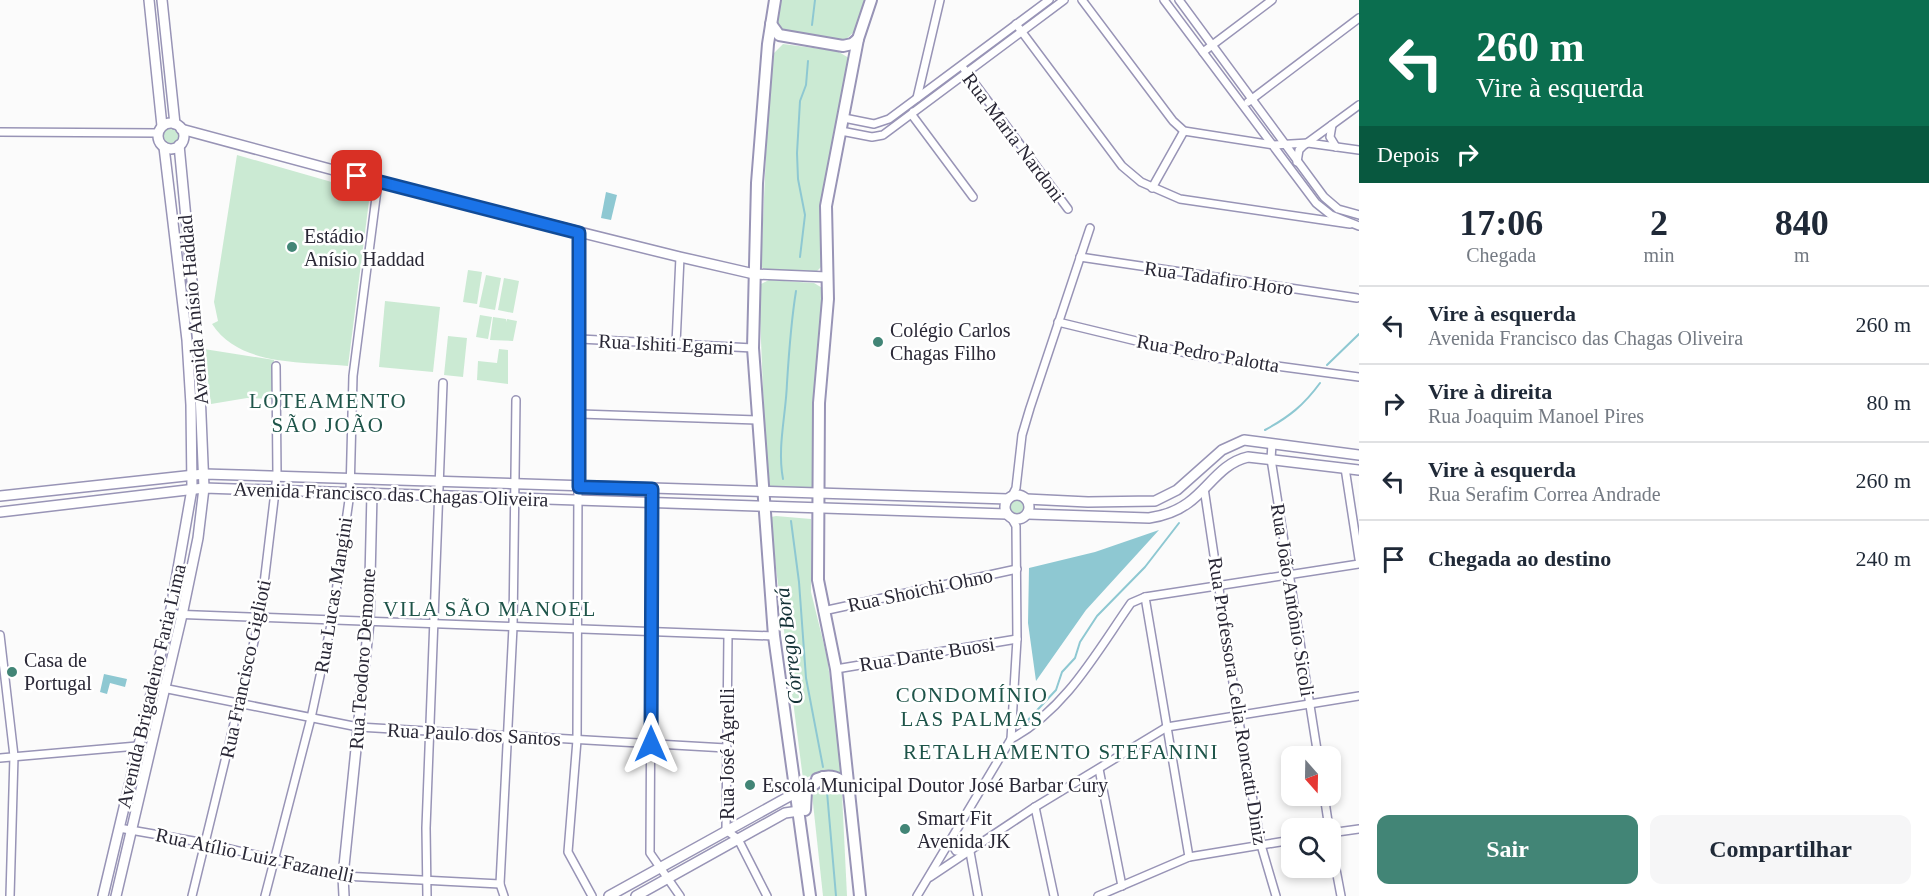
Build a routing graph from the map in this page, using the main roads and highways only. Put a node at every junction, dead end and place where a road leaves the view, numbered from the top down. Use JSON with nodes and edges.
{"nodes":[{"id":1,"x":149,"y":0,"type":"edge"},
{"id":2,"x":162,"y":0,"type":"edge"},
{"id":3,"x":775,"y":0,"type":"edge"},
{"id":4,"x":871,"y":0,"type":"edge"},
{"id":5,"x":771,"y":24,"type":"junction"},
{"id":6,"x":778,"y":35,"type":"junction"},
{"id":7,"x":858,"y":39,"type":"junction"},
{"id":8,"x":768,"y":44,"type":"junction"},
{"id":9,"x":843,"y":46,"type":"junction"},
{"id":10,"x":854,"y":59,"type":"junction"},
{"id":11,"x":160,"y":130,"type":"junction"},
{"id":12,"x":182,"y":130,"type":"junction"},
{"id":13,"x":179,"y":145,"type":"junction"},
{"id":14,"x":164,"y":147,"type":"junction"},
{"id":15,"x":754,"y":274,"type":"junction"},
{"id":16,"x":827,"y":278,"type":"junction"},
{"id":17,"x":197,"y":339,"type":"junction"},
{"id":18,"x":187,"y":340,"type":"junction"},
{"id":19,"x":1359,"y":455,"type":"edge"},
{"id":20,"x":1359,"y":470,"type":"edge"},
{"id":21,"x":193,"y":474,"type":"junction"},
{"id":22,"x":204,"y":474,"type":"junction"},
{"id":23,"x":137,"y":481,"type":"junction"},
{"id":24,"x":204,"y":488,"type":"junction"},
{"id":25,"x":192,"y":489,"type":"junction"},
{"id":26,"x":48,"y":491,"type":"junction"},
{"id":27,"x":372,"y":493,"type":"junction"},
{"id":28,"x":762,"y":493,"type":"junction"},
{"id":29,"x":1012,"y":494,"type":"junction"},
{"id":30,"x":139,"y":495,"type":"junction"},
{"id":31,"x":820,"y":495,"type":"junction"},
{"id":32,"x":842,"y":495,"type":"junction"},
{"id":33,"x":0,"y":496,"type":"edge"},
{"id":34,"x":1024,"y":498,"type":"junction"},
{"id":35,"x":48,"y":506,"type":"junction"},
{"id":36,"x":763,"y":506,"type":"junction"},
{"id":37,"x":820,"y":507,"type":"junction"},
{"id":38,"x":841,"y":508,"type":"junction"},
{"id":39,"x":0,"y":512,"type":"edge"},
{"id":40,"x":1017,"y":518,"type":"junction"},
{"id":41,"x":137,"y":746,"type":"junction"},
{"id":42,"x":149,"y":748,"type":"junction"},
{"id":43,"x":823,"y":777,"type":"junction"},
{"id":44,"x":849,"y":787,"type":"junction"},
{"id":45,"x":797,"y":792,"type":"junction"},
{"id":46,"x":799,"y":812,"type":"junction"},
{"id":47,"x":802,"y":833,"type":"junction"},
{"id":48,"x":102,"y":896,"type":"edge"},
{"id":49,"x":116,"y":896,"type":"edge"},
{"id":50,"x":345,"y":896,"type":"edge"},
{"id":51,"x":609,"y":896,"type":"edge"},
{"id":52,"x":636,"y":896,"type":"edge"},
{"id":53,"x":810,"y":896,"type":"edge"},
{"id":54,"x":860,"y":896,"type":"edge"}],
"edges":[{"from":1,"to":11,"type":"main road"},
{"from":2,"to":12,"type":"main road"},
{"from":3,"to":5,"type":"main road"},
{"from":4,"to":7,"type":"main road"},
{"from":5,"to":6,"type":"main road"},
{"from":5,"to":8,"type":"main road"},
{"from":6,"to":8,"type":"main road"},
{"from":6,"to":9,"type":"main road"},
{"from":7,"to":9,"type":"main road"},
{"from":7,"to":10,"type":"main road"},
{"from":8,"to":15,"type":"main road"},
{"from":9,"to":10,"type":"main road"},
{"from":10,"to":16,"type":"main road"},
{"from":11,"to":12,"type":"main road"},
{"from":11,"to":14,"type":"main road","name":"Avenida Anísio Haddad"},
{"from":12,"to":13,"type":"main road"},
{"from":12,"to":15,"type":"main road"},
{"from":13,"to":14,"type":"main road"},
{"from":13,"to":17,"type":"main road","name":"Avenida Anísio Haddad"},
{"from":14,"to":18,"type":"main road","name":"Avenida Anísio Haddad"},
{"from":15,"to":16,"type":"main road"},
{"from":15,"to":28,"type":"main road"},
{"from":16,"to":31,"type":"main road"},
{"from":17,"to":18,"type":"main road"},
{"from":17,"to":22,"type":"main road","name":"Avenida Anísio Haddad"},
{"from":18,"to":21,"type":"main road","name":"Avenida Anísio Haddad"},
{"from":19,"to":34,"type":"main road","name":"Avenida Francisco das Chagas Oliveira"},
{"from":20,"to":40,"type":"main road","name":"Avenida Francisco das Chagas Oliveira"},
{"from":21,"to":22,"type":"main road","name":"Avenida Francisco das Chagas Oliveira"},
{"from":21,"to":23,"type":"main road","name":"Avenida Francisco das Chagas Oliveira"},
{"from":21,"to":25,"type":"main road","name":"Avenida Brigadeiro Faria Lima"},
{"from":22,"to":24,"type":"main road","name":"Avenida Brigadeiro Faria Lima"},
{"from":22,"to":28,"type":"main road","name":"Avenida Francisco das Chagas Oliveira"},
{"from":23,"to":26,"type":"main road","name":"Avenida Francisco das Chagas Oliveira"},
{"from":23,"to":30,"type":"main road"},
{"from":24,"to":25,"type":"main road","name":"Avenida Francisco das Chagas Oliveira"},
{"from":24,"to":27,"type":"main road","name":"Avenida Francisco das Chagas Oliveira"},
{"from":24,"to":42,"type":"main road","name":"Avenida Brigadeiro Faria Lima"},
{"from":25,"to":30,"type":"main road","name":"Avenida Francisco das Chagas Oliveira"},
{"from":25,"to":41,"type":"main road","name":"Avenida Brigadeiro Faria Lima"},
{"from":26,"to":33,"type":"main road","name":"Avenida Francisco das Chagas Oliveira"},
{"from":26,"to":35,"type":"main road"},
{"from":27,"to":36,"type":"main road","name":"Avenida Francisco das Chagas Oliveira"},
{"from":27,"to":50,"type":"main road","name":"Rua Teodoro Demonte"},
{"from":28,"to":31,"type":"main road","name":"Avenida Francisco das Chagas Oliveira"},
{"from":28,"to":36,"type":"main road"},
{"from":29,"to":32,"type":"main road","name":"Avenida Francisco das Chagas Oliveira"},
{"from":29,"to":34,"type":"main road","name":"Avenida Francisco das Chagas Oliveira"},
{"from":29,"to":40,"type":"main road"},
{"from":30,"to":35,"type":"main road","name":"Avenida Francisco das Chagas Oliveira"},
{"from":31,"to":32,"type":"main road","name":"Avenida Francisco das Chagas Oliveira"},
{"from":31,"to":37,"type":"main road"},
{"from":32,"to":38,"type":"main road"},
{"from":34,"to":40,"type":"main road"},
{"from":35,"to":39,"type":"main road","name":"Avenida Francisco das Chagas Oliveira"},
{"from":36,"to":37,"type":"main road","name":"Avenida Francisco das Chagas Oliveira"},
{"from":36,"to":45,"type":"main road"},
{"from":37,"to":38,"type":"main road","name":"Avenida Francisco das Chagas Oliveira"},
{"from":37,"to":44,"type":"main road"},
{"from":38,"to":40,"type":"main road","name":"Avenida Francisco das Chagas Oliveira"},
{"from":41,"to":42,"type":"main road"},
{"from":41,"to":48,"type":"main road","name":"Avenida Brigadeiro Faria Lima"},
{"from":42,"to":49,"type":"main road","name":"Avenida Brigadeiro Faria Lima"},
{"from":43,"to":44,"type":"main road"},
{"from":43,"to":45,"type":"main road"},
{"from":43,"to":47,"type":"main road"},
{"from":44,"to":54,"type":"main road"},
{"from":45,"to":46,"type":"main road"},
{"from":45,"to":51,"type":"main road"},
{"from":46,"to":47,"type":"main road"},
{"from":46,"to":52,"type":"main road"},
{"from":47,"to":53,"type":"main road"}]}
